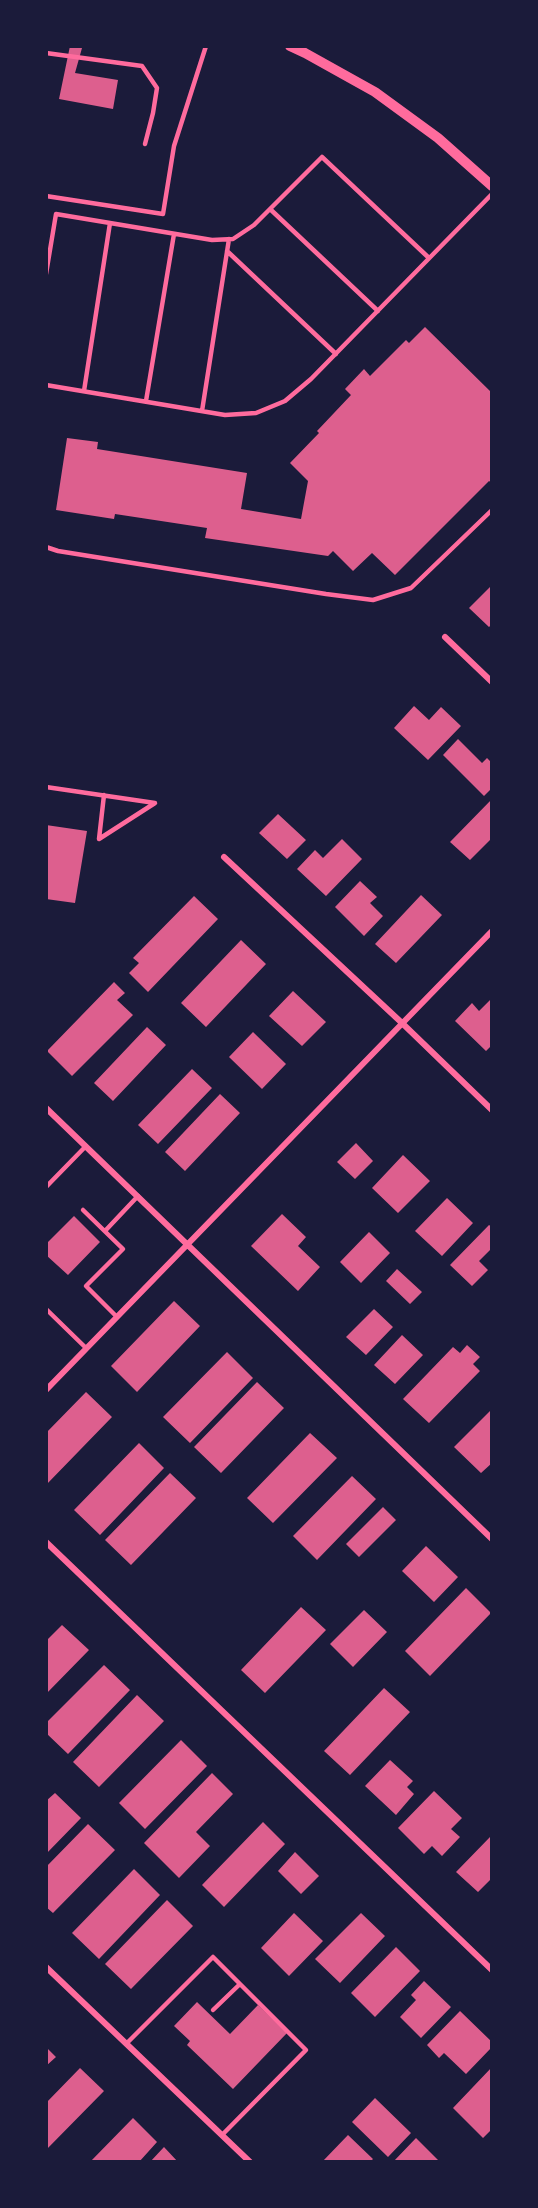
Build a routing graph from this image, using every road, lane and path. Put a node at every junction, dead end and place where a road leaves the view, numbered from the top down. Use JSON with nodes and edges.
{"nodes":[{"id":1,"x":206,"y":46,"type":"edge"},
{"id":2,"x":290,"y":46,"type":"edge"},
{"id":3,"x":46,"y":52,"type":"edge"},
{"id":4,"x":146,"y":144,"type":"dead end"},
{"id":5,"x":492,"y":186,"type":"edge"},
{"id":6,"x":492,"y":194,"type":"edge"},
{"id":7,"x":46,"y":196,"type":"edge"},
{"id":8,"x":270,"y":208,"type":"junction"},
{"id":9,"x":110,"y":223,"type":"junction"},
{"id":10,"x":174,"y":234,"type":"junction"},
{"id":11,"x":229,"y":239,"type":"junction"},
{"id":12,"x":227,"y":250,"type":"junction"},
{"id":13,"x":429,"y":258,"type":"junction"},
{"id":14,"x":46,"y":274,"type":"edge"},
{"id":15,"x":378,"y":311,"type":"junction"},
{"id":16,"x":336,"y":354,"type":"junction"},
{"id":17,"x":46,"y":385,"type":"edge"},
{"id":18,"x":84,"y":391,"type":"junction"},
{"id":19,"x":146,"y":401,"type":"junction"},
{"id":20,"x":202,"y":411,"type":"junction"},
{"id":21,"x":492,"y":510,"type":"edge"},
{"id":22,"x":46,"y":547,"type":"edge"},
{"id":23,"x":445,"y":637,"type":"dead end"},
{"id":24,"x":492,"y":682,"type":"edge"},
{"id":25,"x":46,"y":787,"type":"edge"},
{"id":26,"x":104,"y":795,"type":"junction"},
{"id":27,"x":224,"y":857,"type":"dead end"},
{"id":28,"x":492,"y":931,"type":"edge"},
{"id":29,"x":402,"y":1023,"type":"junction"},
{"id":30,"x":46,"y":1108,"type":"edge"},
{"id":31,"x":492,"y":1110,"type":"edge"},
{"id":32,"x":86,"y":1146,"type":"junction"},
{"id":33,"x":46,"y":1187,"type":"edge"},
{"id":34,"x":138,"y":1196,"type":"junction"},
{"id":35,"x":83,"y":1210,"type":"dead end"},
{"id":36,"x":105,"y":1231,"type":"junction"},
{"id":37,"x":187,"y":1244,"type":"junction"},
{"id":38,"x":46,"y":1309,"type":"edge"},
{"id":39,"x":117,"y":1317,"type":"junction"},
{"id":40,"x":86,"y":1348,"type":"junction"},
{"id":41,"x":47,"y":1389,"type":"edge"},
{"id":42,"x":492,"y":1539,"type":"edge"},
{"id":43,"x":46,"y":1542,"type":"edge"},
{"id":44,"x":46,"y":1967,"type":"edge"},
{"id":45,"x":492,"y":1970,"type":"edge"},
{"id":46,"x":240,"y":1984,"type":"junction"},
{"id":47,"x":213,"y":2010,"type":"dead end"},
{"id":48,"x":128,"y":2043,"type":"junction"},
{"id":49,"x":222,"y":2135,"type":"junction"},
{"id":50,"x":250,"y":2162,"type":"edge"}],
"edges":[{"from":1,"to":7,"type":"lane"},
{"from":2,"to":5,"type":"street"},
{"from":3,"to":4,"type":"lane"},
{"from":6,"to":13,"type":"lane"},
{"from":8,"to":11,"type":"lane"},
{"from":8,"to":13,"type":"lane"},
{"from":8,"to":15,"type":"lane"},
{"from":9,"to":10,"type":"lane"},
{"from":9,"to":14,"type":"lane"},
{"from":9,"to":18,"type":"lane"},
{"from":10,"to":11,"type":"lane"},
{"from":10,"to":19,"type":"lane"},
{"from":11,"to":12,"type":"lane"},
{"from":12,"to":16,"type":"lane"},
{"from":12,"to":20,"type":"lane"},
{"from":13,"to":15,"type":"lane"},
{"from":15,"to":16,"type":"lane"},
{"from":16,"to":20,"type":"lane"},
{"from":17,"to":18,"type":"lane"},
{"from":18,"to":19,"type":"lane"},
{"from":19,"to":20,"type":"lane"},
{"from":21,"to":22,"type":"lane"},
{"from":23,"to":24,"type":"street"},
{"from":25,"to":26,"type":"lane"},
{"from":26,"to":26,"type":"lane"},
{"from":27,"to":29,"type":"street"},
{"from":28,"to":29,"type":"street"},
{"from":29,"to":31,"type":"street"},
{"from":29,"to":37,"type":"street"},
{"from":30,"to":32,"type":"street"},
{"from":32,"to":33,"type":"lane"},
{"from":32,"to":34,"type":"street"},
{"from":34,"to":36,"type":"lane"},
{"from":34,"to":37,"type":"street"},
{"from":35,"to":36,"type":"lane"},
{"from":36,"to":39,"type":"lane"},
{"from":37,"to":39,"type":"street"},
{"from":37,"to":42,"type":"street"},
{"from":38,"to":40,"type":"lane"},
{"from":39,"to":40,"type":"street"},
{"from":40,"to":41,"type":"street"},
{"from":43,"to":45,"type":"street"},
{"from":44,"to":48,"type":"street"},
{"from":46,"to":47,"type":"lane"},
{"from":46,"to":48,"type":"lane"},
{"from":46,"to":49,"type":"lane"},
{"from":48,"to":49,"type":"street"},
{"from":49,"to":50,"type":"street"}]}
